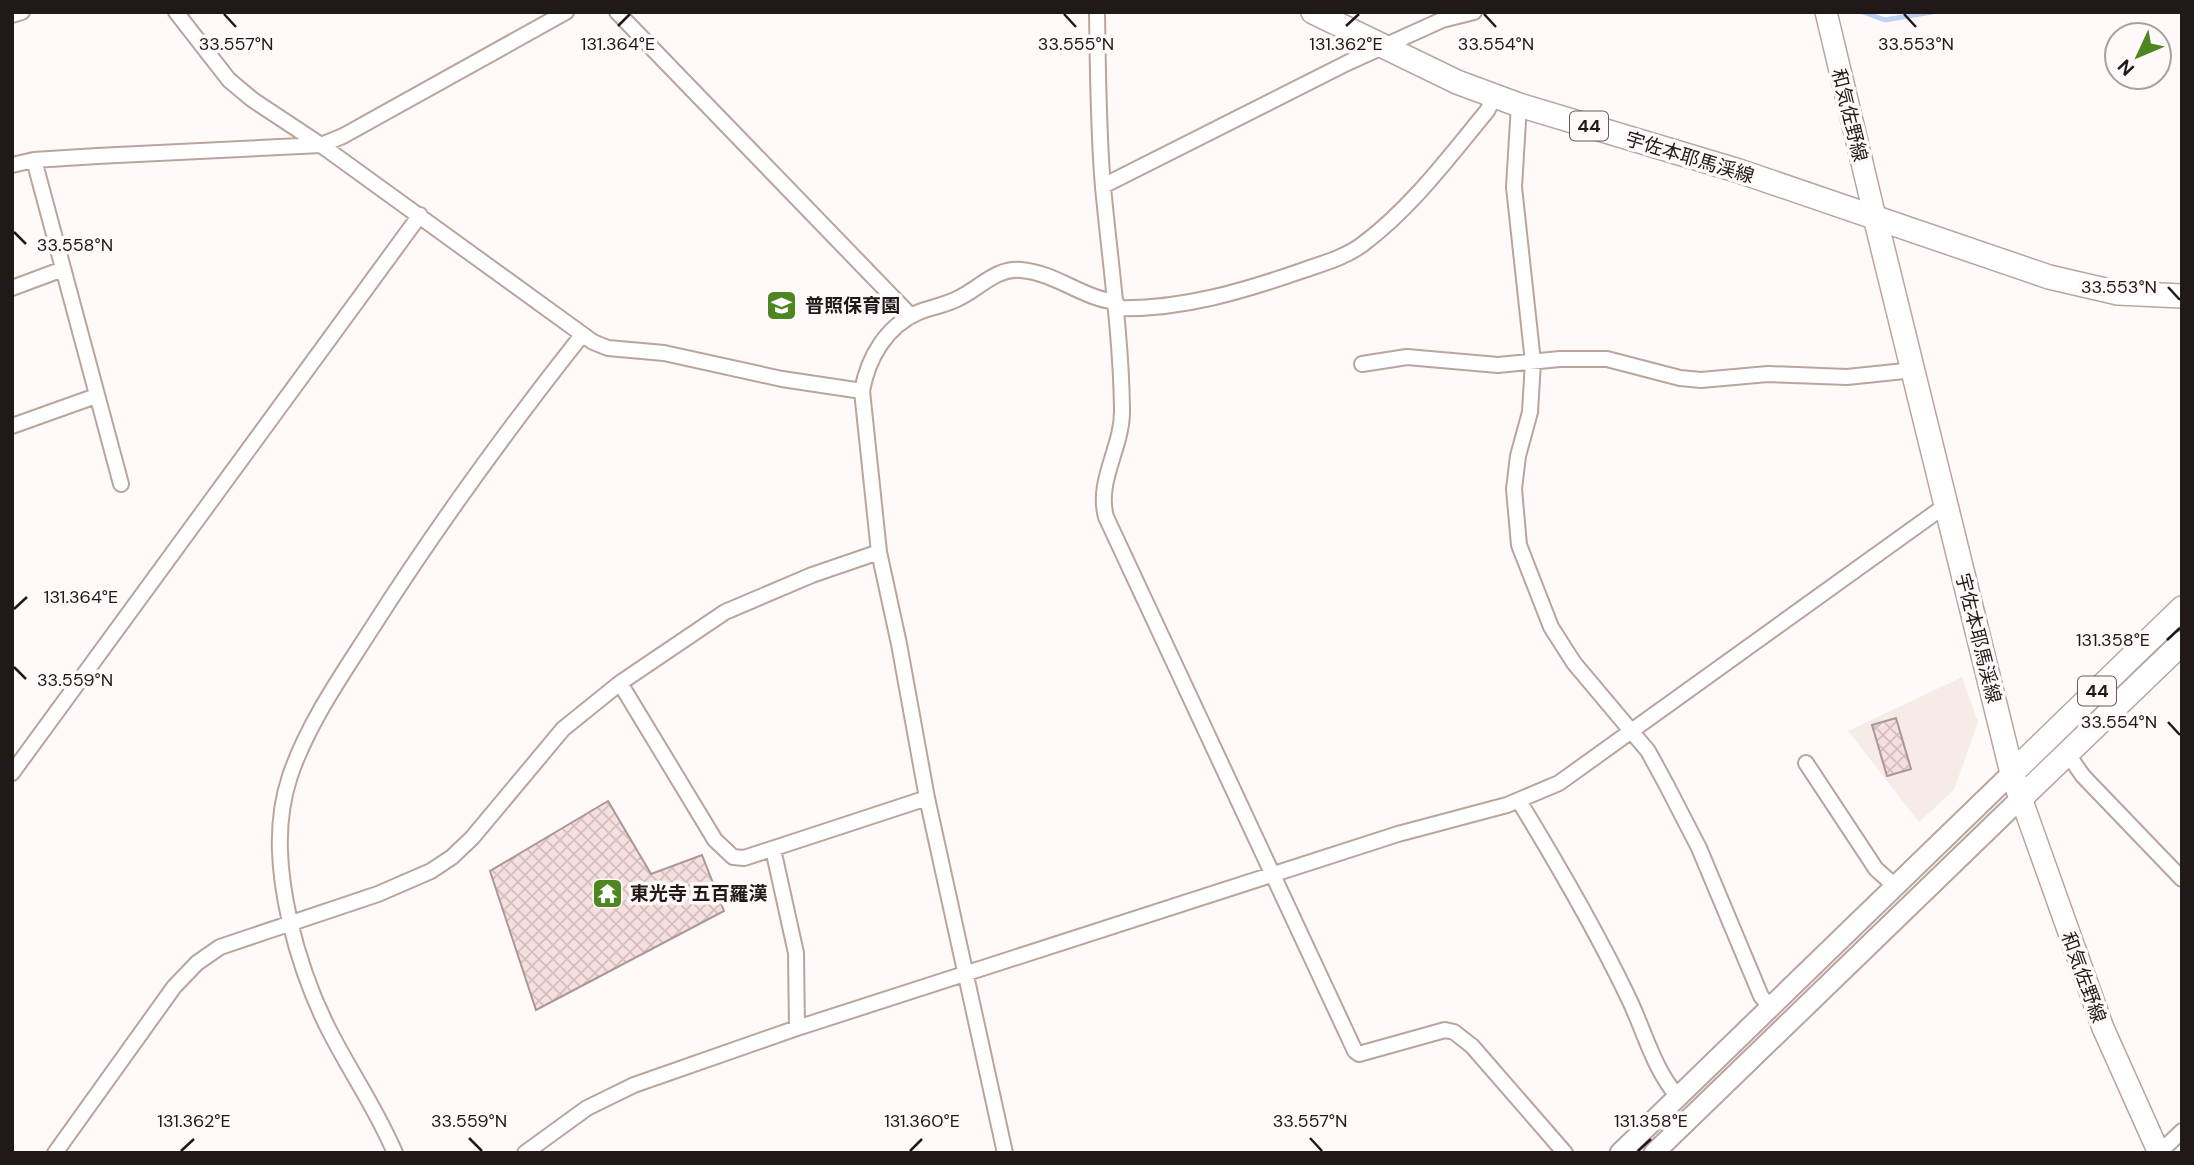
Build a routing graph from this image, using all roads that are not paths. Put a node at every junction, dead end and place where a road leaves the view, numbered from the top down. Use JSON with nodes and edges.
{"nodes":[{"id":1,"x":22,"y":12,"type":"edge"},
{"id":2,"x":176,"y":12,"type":"edge"},
{"id":3,"x":566,"y":12,"type":"edge"},
{"id":4,"x":617,"y":12,"type":"edge"},
{"id":5,"x":1097,"y":12,"type":"edge"},
{"id":6,"x":1312,"y":12,"type":"edge"},
{"id":7,"x":1474,"y":12,"type":"edge"},
{"id":8,"x":1826,"y":12,"type":"edge"},
{"id":9,"x":12,"y":15,"type":"edge"},
{"id":10,"x":1383,"y":47,"type":"junction"},
{"id":11,"x":1494,"y":96,"type":"junction"},
{"id":12,"x":1519,"y":105,"type":"junction"},
{"id":13,"x":321,"y":145,"type":"junction"},
{"id":14,"x":34,"y":160,"type":"junction"},
{"id":15,"x":12,"y":164,"type":"edge"},
{"id":16,"x":1103,"y":186,"type":"junction"},
{"id":17,"x":420,"y":215,"type":"junction"},
{"id":18,"x":1875,"y":217,"type":"junction"},
{"id":19,"x":63,"y":269,"type":"junction"},
{"id":20,"x":12,"y":288,"type":"edge"},
{"id":21,"x":2182,"y":296,"type":"edge"},
{"id":22,"x":1116,"y":305,"type":"junction"},
{"id":23,"x":911,"y":316,"type":"junction"},
{"id":24,"x":582,"y":335,"type":"junction"},
{"id":25,"x":1533,"y":362,"type":"junction"},
{"id":26,"x":1362,"y":364,"type":"dead end"},
{"id":27,"x":1914,"y":370,"type":"junction"},
{"id":28,"x":862,"y":391,"type":"junction"},
{"id":29,"x":96,"y":396,"type":"junction"},
{"id":30,"x":12,"y":426,"type":"edge"},
{"id":31,"x":121,"y":484,"type":"dead end"},
{"id":32,"x":1946,"y":505,"type":"junction"},
{"id":33,"x":878,"y":552,"type":"junction"},
{"id":34,"x":2182,"y":608,"type":"edge"},
{"id":35,"x":2182,"y":643,"type":"edge"},
{"id":36,"x":620,"y":683,"type":"junction"},
{"id":37,"x":1633,"y":730,"type":"junction"},
{"id":38,"x":2067,"y":752,"type":"junction"},
{"id":39,"x":1806,"y":763,"type":"dead end"},
{"id":40,"x":12,"y":773,"type":"edge"},
{"id":41,"x":2012,"y":773,"type":"junction"},
{"id":42,"x":927,"y":798,"type":"junction"},
{"id":43,"x":2021,"y":798,"type":"junction"},
{"id":44,"x":1520,"y":801,"type":"junction"},
{"id":45,"x":773,"y":849,"type":"junction"},
{"id":46,"x":1275,"y":875,"type":"junction"},
{"id":47,"x":2182,"y":879,"type":"edge"},
{"id":48,"x":1895,"y":886,"type":"junction"},
{"id":49,"x":290,"y":922,"type":"junction"},
{"id":50,"x":967,"y":976,"type":"junction"},
{"id":51,"x":1770,"y":1007,"type":"junction"},
{"id":52,"x":797,"y":1028,"type":"junction"},
{"id":53,"x":1678,"y":1097,"type":"junction"},
{"id":54,"x":2182,"y":1131,"type":"edge"},
{"id":55,"x":55,"y":1153,"type":"edge"},
{"id":56,"x":395,"y":1153,"type":"edge"},
{"id":57,"x":526,"y":1153,"type":"edge"},
{"id":58,"x":1005,"y":1153,"type":"edge"},
{"id":59,"x":1565,"y":1153,"type":"edge"},
{"id":60,"x":1620,"y":1153,"type":"edge"},
{"id":61,"x":1654,"y":1153,"type":"edge"},
{"id":62,"x":2159,"y":1153,"type":"edge"}],
"edges":[{"from":1,"to":9,"type":"street"},
{"from":2,"to":13,"type":"street"},
{"from":3,"to":13,"type":"street"},
{"from":4,"to":23,"type":"street"},
{"from":5,"to":16,"type":"street"},
{"from":6,"to":10,"type":"main road","name":"宇佐本耶馬渓線","number":"44"},
{"from":7,"to":10,"type":"street"},
{"from":8,"to":18,"type":"main road","name":"和気佐野線"},
{"from":10,"to":11,"type":"main road","name":"宇佐本耶馬渓線","number":"44"},
{"from":10,"to":16,"type":"street"},
{"from":11,"to":12,"type":"main road","name":"宇佐本耶馬渓線","number":"44"},
{"from":11,"to":22,"type":"street"},
{"from":12,"to":18,"type":"main road","name":"宇佐本耶馬渓線","number":"44"},
{"from":12,"to":25,"type":"street"},
{"from":13,"to":14,"type":"street"},
{"from":13,"to":17,"type":"street"},
{"from":14,"to":15,"type":"street"},
{"from":14,"to":19,"type":"street"},
{"from":16,"to":22,"type":"street"},
{"from":17,"to":24,"type":"street"},
{"from":17,"to":40,"type":"street"},
{"from":18,"to":21,"type":"main road","name":"宇佐本耶馬渓線","number":"44"},
{"from":18,"to":27,"type":"main road","name":"宇佐本耶馬渓線"},
{"from":19,"to":20,"type":"street"},
{"from":19,"to":29,"type":"street"},
{"from":22,"to":23,"type":"street"},
{"from":22,"to":46,"type":"street"},
{"from":23,"to":28,"type":"street"},
{"from":24,"to":28,"type":"street"},
{"from":24,"to":49,"type":"street"},
{"from":25,"to":26,"type":"street"},
{"from":25,"to":27,"type":"street"},
{"from":25,"to":37,"type":"street"},
{"from":27,"to":32,"type":"main road","name":"宇佐本耶馬渓線"},
{"from":28,"to":33,"type":"street"},
{"from":29,"to":30,"type":"street"},
{"from":29,"to":31,"type":"street"},
{"from":32,"to":37,"type":"street"},
{"from":32,"to":41,"type":"main road","name":"宇佐本耶馬渓線"},
{"from":33,"to":36,"type":"street"},
{"from":33,"to":42,"type":"street"},
{"from":34,"to":41,"type":"main road","number":"44"},
{"from":35,"to":38,"type":"main road","number":"44"},
{"from":36,"to":45,"type":"street"},
{"from":36,"to":49,"type":"street"},
{"from":37,"to":44,"type":"street"},
{"from":37,"to":51,"type":"street"},
{"from":38,"to":43,"type":"main road","number":"44"},
{"from":38,"to":47,"type":"street"},
{"from":39,"to":48,"type":"street"},
{"from":41,"to":43,"type":"main road","name":"宇佐本耶馬渓線"},
{"from":41,"to":48,"type":"street"},
{"from":42,"to":45,"type":"street"},
{"from":42,"to":50,"type":"street"},
{"from":43,"to":61,"type":"street"},
{"from":43,"to":62,"type":"main road","name":"和気佐野線"},
{"from":44,"to":46,"type":"street"},
{"from":44,"to":53,"type":"street"},
{"from":45,"to":52,"type":"street"},
{"from":46,"to":50,"type":"street"},
{"from":46,"to":59,"type":"street"},
{"from":48,"to":51,"type":"street"},
{"from":49,"to":55,"type":"street"},
{"from":49,"to":56,"type":"street"},
{"from":50,"to":52,"type":"street"},
{"from":50,"to":58,"type":"street"},
{"from":51,"to":53,"type":"street"},
{"from":52,"to":57,"type":"street"},
{"from":53,"to":60,"type":"street"},
{"from":54,"to":62,"type":"street"}]}
